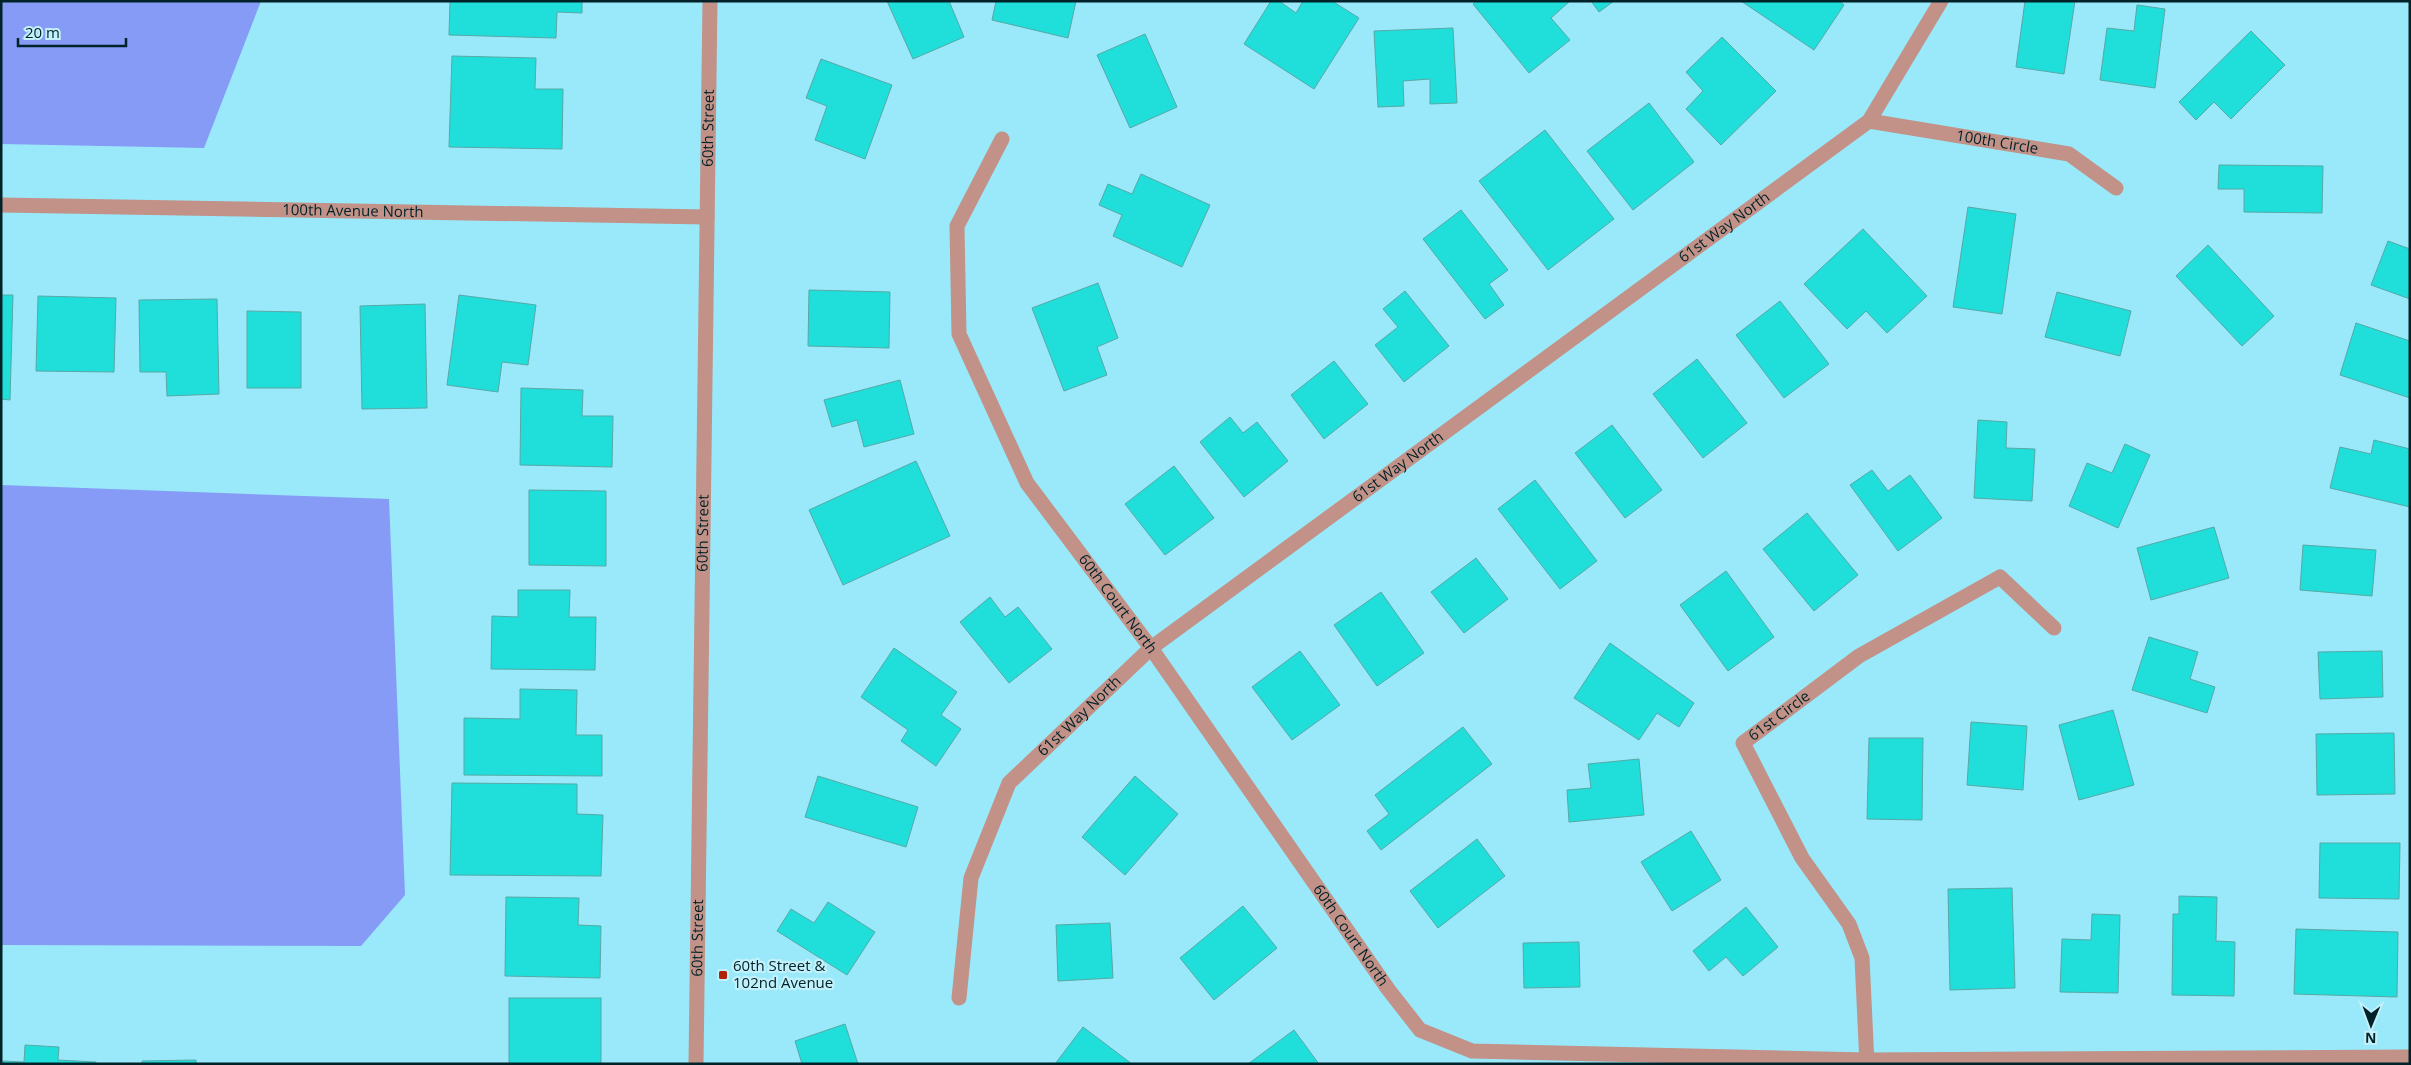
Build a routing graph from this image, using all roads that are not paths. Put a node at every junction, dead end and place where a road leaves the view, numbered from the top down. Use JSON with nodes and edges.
{"nodes":[{"id":1,"x":710,"y":1,"type":"edge"},
{"id":2,"x":1941,"y":1,"type":"edge"},
{"id":3,"x":1869,"y":122,"type":"junction"},
{"id":4,"x":1002,"y":139,"type":"dead end"},
{"id":5,"x":2116,"y":188,"type":"dead end"},
{"id":6,"x":1,"y":205,"type":"edge"},
{"id":7,"x":707,"y":217,"type":"junction"},
{"id":8,"x":2054,"y":628,"type":"dead end"},
{"id":9,"x":1151,"y":648,"type":"junction"},
{"id":10,"x":959,"y":998,"type":"dead end"},
{"id":11,"x":2410,"y":1058,"type":"edge"},
{"id":12,"x":1867,"y":1062,"type":"edge"},
{"id":13,"x":696,"y":1064,"type":"edge"}],
"edges":[{"from":1,"to":7,"type":"street","name":"60th Street"},
{"from":2,"to":3,"type":"street","name":"61st Way North"},
{"from":3,"to":5,"type":"street","name":"100th Circle"},
{"from":3,"to":9,"type":"street","name":"61st Way North"},
{"from":4,"to":9,"type":"street","name":"60th Court North"},
{"from":6,"to":7,"type":"street","name":"100th Avenue North"},
{"from":7,"to":13,"type":"street","name":"60th Street"},
{"from":8,"to":12,"type":"street","name":"61st Circle"},
{"from":9,"to":10,"type":"street","name":"61st Way North"},
{"from":9,"to":12,"type":"street","name":"60th Court North"},
{"from":11,"to":12,"type":"street"}]}
